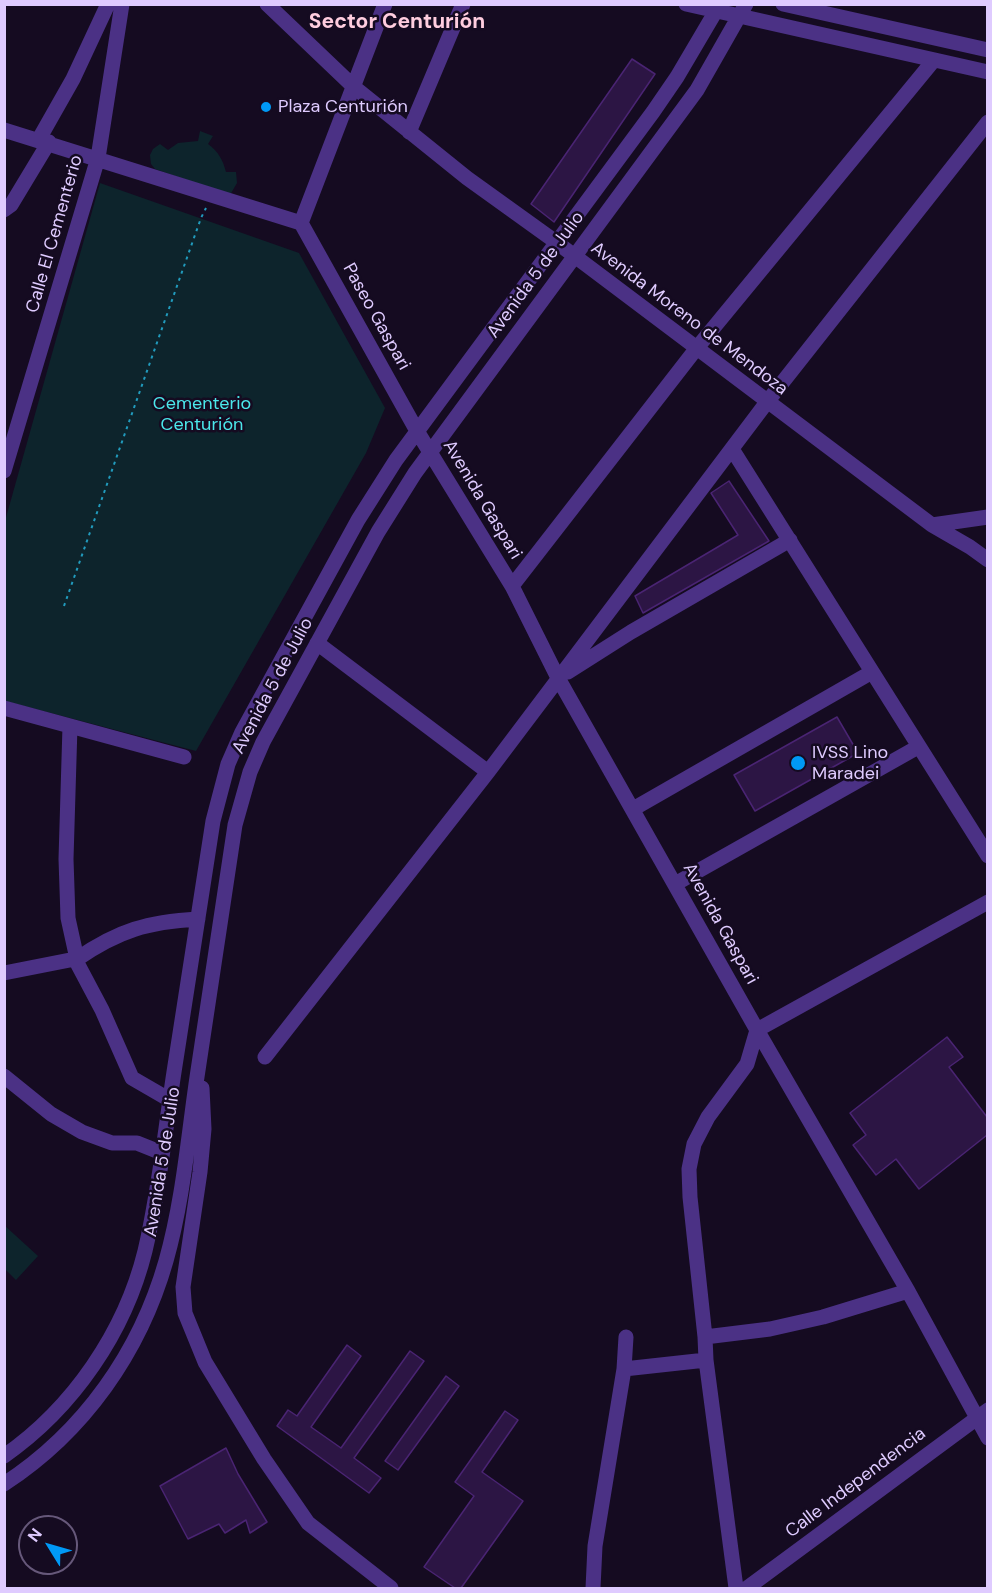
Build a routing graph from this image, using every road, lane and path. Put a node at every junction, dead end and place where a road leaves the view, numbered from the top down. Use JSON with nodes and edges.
{"nodes":[{"id":1,"x":108,"y":4,"type":"edge"},
{"id":2,"x":122,"y":4,"type":"edge"},
{"id":3,"x":385,"y":4,"type":"edge"},
{"id":4,"x":463,"y":4,"type":"edge"},
{"id":5,"x":686,"y":4,"type":"edge"},
{"id":6,"x":783,"y":4,"type":"edge"},
{"id":7,"x":276,"y":8,"type":"edge"},
{"id":8,"x":718,"y":8,"type":"edge"},
{"id":9,"x":743,"y":11,"type":"edge"},
{"id":10,"x":987,"y":50,"type":"edge"},
{"id":11,"x":934,"y":60,"type":"junction"},
{"id":12,"x":987,"y":72,"type":"edge"},
{"id":13,"x":354,"y":87,"type":"junction"},
{"id":14,"x":987,"y":122,"type":"edge"},
{"id":15,"x":4,"y":130,"type":"edge"},
{"id":16,"x":409,"y":132,"type":"junction"},
{"id":17,"x":44,"y":141,"type":"junction"},
{"id":18,"x":98,"y":158,"type":"junction"},
{"id":19,"x":213,"y":195,"type":"junction"},
{"id":20,"x":4,"y":210,"type":"edge"},
{"id":21,"x":301,"y":223,"type":"junction"},
{"id":22,"x":556,"y":242,"type":"junction"},
{"id":23,"x":574,"y":257,"type":"junction"},
{"id":24,"x":696,"y":349,"type":"junction"},
{"id":25,"x":767,"y":402,"type":"junction"},
{"id":26,"x":417,"y":431,"type":"junction"},
{"id":27,"x":732,"y":449,"type":"junction"},
{"id":28,"x":431,"y":451,"type":"junction"},
{"id":29,"x":4,"y":471,"type":"edge"},
{"id":30,"x":987,"y":517,"type":"edge"},
{"id":31,"x":932,"y":525,"type":"junction"},
{"id":32,"x":790,"y":540,"type":"junction"},
{"id":33,"x":987,"y":560,"type":"edge"},
{"id":34,"x":512,"y":586,"type":"junction"},
{"id":35,"x":64,"y":606,"type":"dead end"},
{"id":36,"x":317,"y":643,"type":"junction"},
{"id":37,"x":872,"y":672,"type":"junction"},
{"id":38,"x":558,"y":678,"type":"junction"},
{"id":39,"x":4,"y":708,"type":"edge"},
{"id":40,"x":70,"y":726,"type":"junction"},
{"id":41,"x":918,"y":747,"type":"junction"},
{"id":42,"x":184,"y":757,"type":"dead end"},
{"id":43,"x":489,"y":772,"type":"junction"},
{"id":44,"x":633,"y":808,"type":"junction"},
{"id":45,"x":987,"y":856,"type":"edge"},
{"id":46,"x":675,"y":884,"type":"junction"},
{"id":47,"x":987,"y":902,"type":"edge"},
{"id":48,"x":198,"y":919,"type":"junction"},
{"id":49,"x":76,"y":959,"type":"junction"},
{"id":50,"x":4,"y":973,"type":"edge"},
{"id":51,"x":757,"y":1030,"type":"junction"},
{"id":52,"x":200,"y":1055,"type":"junction"},
{"id":53,"x":265,"y":1057,"type":"dead end"},
{"id":54,"x":4,"y":1076,"type":"edge"},
{"id":55,"x":170,"y":1100,"type":"junction"},
{"id":56,"x":162,"y":1153,"type":"junction"},
{"id":57,"x":908,"y":1291,"type":"junction"},
{"id":58,"x":626,"y":1337,"type":"dead end"},
{"id":59,"x":705,"y":1337,"type":"junction"},
{"id":60,"x":705,"y":1360,"type":"junction"},
{"id":61,"x":624,"y":1369,"type":"junction"},
{"id":62,"x":982,"y":1414,"type":"edge"},
{"id":63,"x":987,"y":1438,"type":"edge"},
{"id":64,"x":4,"y":1456,"type":"edge"},
{"id":65,"x":4,"y":1484,"type":"edge"},
{"id":66,"x":386,"y":1587,"type":"edge"},
{"id":67,"x":593,"y":1588,"type":"edge"},
{"id":68,"x":736,"y":1588,"type":"edge"},
{"id":69,"x":747,"y":1588,"type":"edge"}],
"edges":[{"from":1,"to":17,"type":"street"},
{"from":2,"to":18,"type":"street","name":"Calle El Cementerio"},
{"from":3,"to":13,"type":"street"},
{"from":4,"to":16,"type":"street"},
{"from":5,"to":8,"type":"street"},
{"from":6,"to":10,"type":"street"},
{"from":7,"to":13,"type":"street","name":"Avenida Moreno de Mendoza"},
{"from":8,"to":9,"type":"street"},
{"from":8,"to":22,"type":"street","name":"Avenida 5 de Julio"},
{"from":9,"to":11,"type":"street"},
{"from":9,"to":23,"type":"street","name":"Avenida 5 de Julio"},
{"from":11,"to":12,"type":"street"},
{"from":11,"to":24,"type":"street"},
{"from":13,"to":16,"type":"street","name":"Avenida Moreno de Mendoza"},
{"from":13,"to":21,"type":"street"},
{"from":14,"to":25,"type":"street"},
{"from":15,"to":17,"type":"street"},
{"from":16,"to":22,"type":"street","name":"Avenida Moreno de Mendoza"},
{"from":17,"to":18,"type":"street"},
{"from":17,"to":20,"type":"street"},
{"from":18,"to":19,"type":"street"},
{"from":18,"to":29,"type":"street","name":"Calle El Cementerio"},
{"from":19,"to":21,"type":"street"},
{"from":19,"to":35,"type":"path"},
{"from":21,"to":26,"type":"street","name":"Paseo Gaspari"},
{"from":22,"to":23,"type":"street","name":"Avenida Moreno de Mendoza"},
{"from":22,"to":26,"type":"street","name":"Avenida 5 de Julio"},
{"from":23,"to":24,"type":"street","name":"Avenida Moreno de Mendoza"},
{"from":23,"to":28,"type":"street","name":"Avenida 5 de Julio"},
{"from":24,"to":25,"type":"street","name":"Avenida Moreno de Mendoza"},
{"from":24,"to":34,"type":"street"},
{"from":25,"to":27,"type":"street"},
{"from":25,"to":31,"type":"street","name":"Avenida Moreno de Mendoza"},
{"from":26,"to":28,"type":"street","name":"Avenida Gaspari"},
{"from":26,"to":48,"type":"street","name":"Avenida 5 de Julio"},
{"from":27,"to":32,"type":"street"},
{"from":27,"to":38,"type":"street"},
{"from":28,"to":34,"type":"street","name":"Avenida Gaspari"},
{"from":28,"to":36,"type":"street","name":"Avenida 5 de Julio"},
{"from":30,"to":31,"type":"street"},
{"from":31,"to":33,"type":"street","name":"Avenida Moreno de Mendoza"},
{"from":32,"to":37,"type":"street"},
{"from":32,"to":38,"type":"street"},
{"from":34,"to":38,"type":"street","name":"Avenida Gaspari"},
{"from":36,"to":43,"type":"street"},
{"from":36,"to":52,"type":"street","name":"Avenida 5 de Julio"},
{"from":37,"to":41,"type":"street"},
{"from":37,"to":44,"type":"street"},
{"from":38,"to":43,"type":"street"},
{"from":38,"to":44,"type":"street","name":"Avenida Gaspari"},
{"from":39,"to":40,"type":"street"},
{"from":40,"to":42,"type":"street"},
{"from":40,"to":49,"type":"street"},
{"from":41,"to":45,"type":"street"},
{"from":41,"to":46,"type":"street"},
{"from":43,"to":53,"type":"street"},
{"from":44,"to":46,"type":"street","name":"Avenida Gaspari"},
{"from":46,"to":51,"type":"street","name":"Avenida Gaspari"},
{"from":47,"to":51,"type":"street"},
{"from":48,"to":49,"type":"street"},
{"from":48,"to":55,"type":"street","name":"Avenida 5 de Julio"},
{"from":49,"to":50,"type":"street"},
{"from":49,"to":55,"type":"street"},
{"from":51,"to":57,"type":"street","name":"Avenida Gaspari"},
{"from":51,"to":59,"type":"street"},
{"from":52,"to":65,"type":"street","name":"Avenida 5 de Julio"},
{"from":52,"to":66,"type":"street"},
{"from":54,"to":56,"type":"street"},
{"from":55,"to":56,"type":"street","name":"Avenida 5 de Julio"},
{"from":56,"to":64,"type":"street","name":"Avenida 5 de Julio"},
{"from":57,"to":59,"type":"street"},
{"from":57,"to":62,"type":"street","name":"Avenida Gaspari"},
{"from":58,"to":61,"type":"street"},
{"from":59,"to":60,"type":"street"},
{"from":60,"to":61,"type":"street"},
{"from":60,"to":68,"type":"street"},
{"from":61,"to":67,"type":"street"},
{"from":62,"to":63,"type":"street","name":"Avenida Gaspari"},
{"from":62,"to":69,"type":"street","name":"Calle Independencia"}]}
